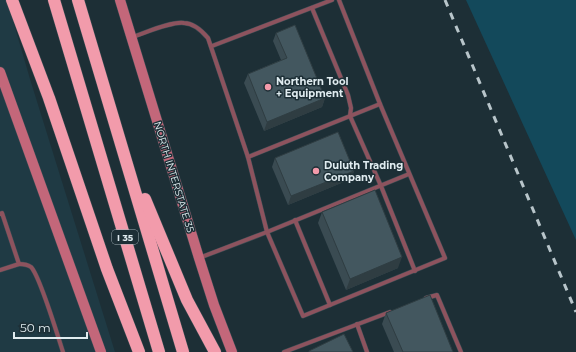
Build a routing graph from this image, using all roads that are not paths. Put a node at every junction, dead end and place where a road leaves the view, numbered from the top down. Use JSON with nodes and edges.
{"nodes":[{"id":1,"x":12,"y":0,"type":"edge"},
{"id":2,"x":54,"y":0,"type":"edge"},
{"id":3,"x":78,"y":0,"type":"edge"},
{"id":4,"x":120,"y":0,"type":"edge"},
{"id":5,"x":332,"y":0,"type":"edge"},
{"id":6,"x":339,"y":0,"type":"edge"},
{"id":7,"x":312,"y":8,"type":"junction"},
{"id":8,"x":132,"y":37,"type":"junction"},
{"id":9,"x":212,"y":46,"type":"junction"},
{"id":10,"x":0,"y":72,"type":"edge"},
{"id":11,"x":380,"y":104,"type":"junction"},
{"id":12,"x":350,"y":116,"type":"junction"},
{"id":13,"x":122,"y":145,"type":"junction"},
{"id":14,"x":248,"y":157,"type":"junction"},
{"id":15,"x":409,"y":174,"type":"junction"},
{"id":16,"x":381,"y":186,"type":"junction"},
{"id":17,"x":0,"y":214,"type":"edge"},
{"id":18,"x":295,"y":220,"type":"junction"},
{"id":19,"x":267,"y":232,"type":"junction"},
{"id":20,"x":199,"y":258,"type":"junction"},
{"id":21,"x":19,"y":264,"type":"junction"},
{"id":22,"x":0,"y":270,"type":"edge"},
{"id":23,"x":416,"y":271,"type":"junction"},
{"id":24,"x":422,"y":300,"type":"edge"},
{"id":25,"x":330,"y":305,"type":"junction"},
{"id":26,"x":393,"y":311,"type":"edge"},
{"id":27,"x":357,"y":324,"type":"junction"},
{"id":28,"x":63,"y":352,"type":"edge"},
{"id":29,"x":100,"y":352,"type":"edge"},
{"id":30,"x":139,"y":352,"type":"edge"},
{"id":31,"x":159,"y":352,"type":"edge"},
{"id":32,"x":183,"y":352,"type":"edge"},
{"id":33,"x":215,"y":352,"type":"edge"},
{"id":34,"x":232,"y":352,"type":"edge"},
{"id":35,"x":284,"y":352,"type":"edge"},
{"id":36,"x":367,"y":352,"type":"edge"},
{"id":37,"x":461,"y":352,"type":"edge"}],
"edges":[{"from":1,"to":30,"type":"highway"},
{"from":2,"to":31,"type":"highway","number":"I 35"},
{"from":3,"to":13,"type":"highway","number":"I 35"},
{"from":4,"to":8,"type":"main road","name":"NORTH INTERSTATE 35"},
{"from":5,"to":7,"type":"lane"},
{"from":6,"to":11,"type":"lane"},
{"from":7,"to":9,"type":"lane"},
{"from":7,"to":12,"type":"lane"},
{"from":8,"to":9,"type":"lane"},
{"from":8,"to":20,"type":"main road","name":"NORTH INTERSTATE 35"},
{"from":9,"to":14,"type":"lane"},
{"from":10,"to":29,"type":"main road"},
{"from":11,"to":12,"type":"lane"},
{"from":11,"to":15,"type":"lane"},
{"from":12,"to":14,"type":"lane"},
{"from":12,"to":16,"type":"lane"},
{"from":13,"to":32,"type":"highway","number":"I 35"},
{"from":13,"to":33,"type":"highway"},
{"from":14,"to":19,"type":"lane"},
{"from":15,"to":16,"type":"lane"},
{"from":15,"to":23,"type":"lane"},
{"from":16,"to":18,"type":"lane"},
{"from":16,"to":23,"type":"lane"},
{"from":17,"to":21,"type":"lane"},
{"from":18,"to":19,"type":"lane"},
{"from":18,"to":25,"type":"lane"},
{"from":19,"to":20,"type":"lane"},
{"from":19,"to":25,"type":"lane"},
{"from":20,"to":34,"type":"main road","name":"NORTH INTERSTATE 35"},
{"from":21,"to":22,"type":"lane"},
{"from":21,"to":28,"type":"lane"},
{"from":23,"to":25,"type":"lane"},
{"from":24,"to":37,"type":"lane"},
{"from":26,"to":27,"type":"lane"},
{"from":27,"to":35,"type":"lane"},
{"from":27,"to":36,"type":"lane"}]}
